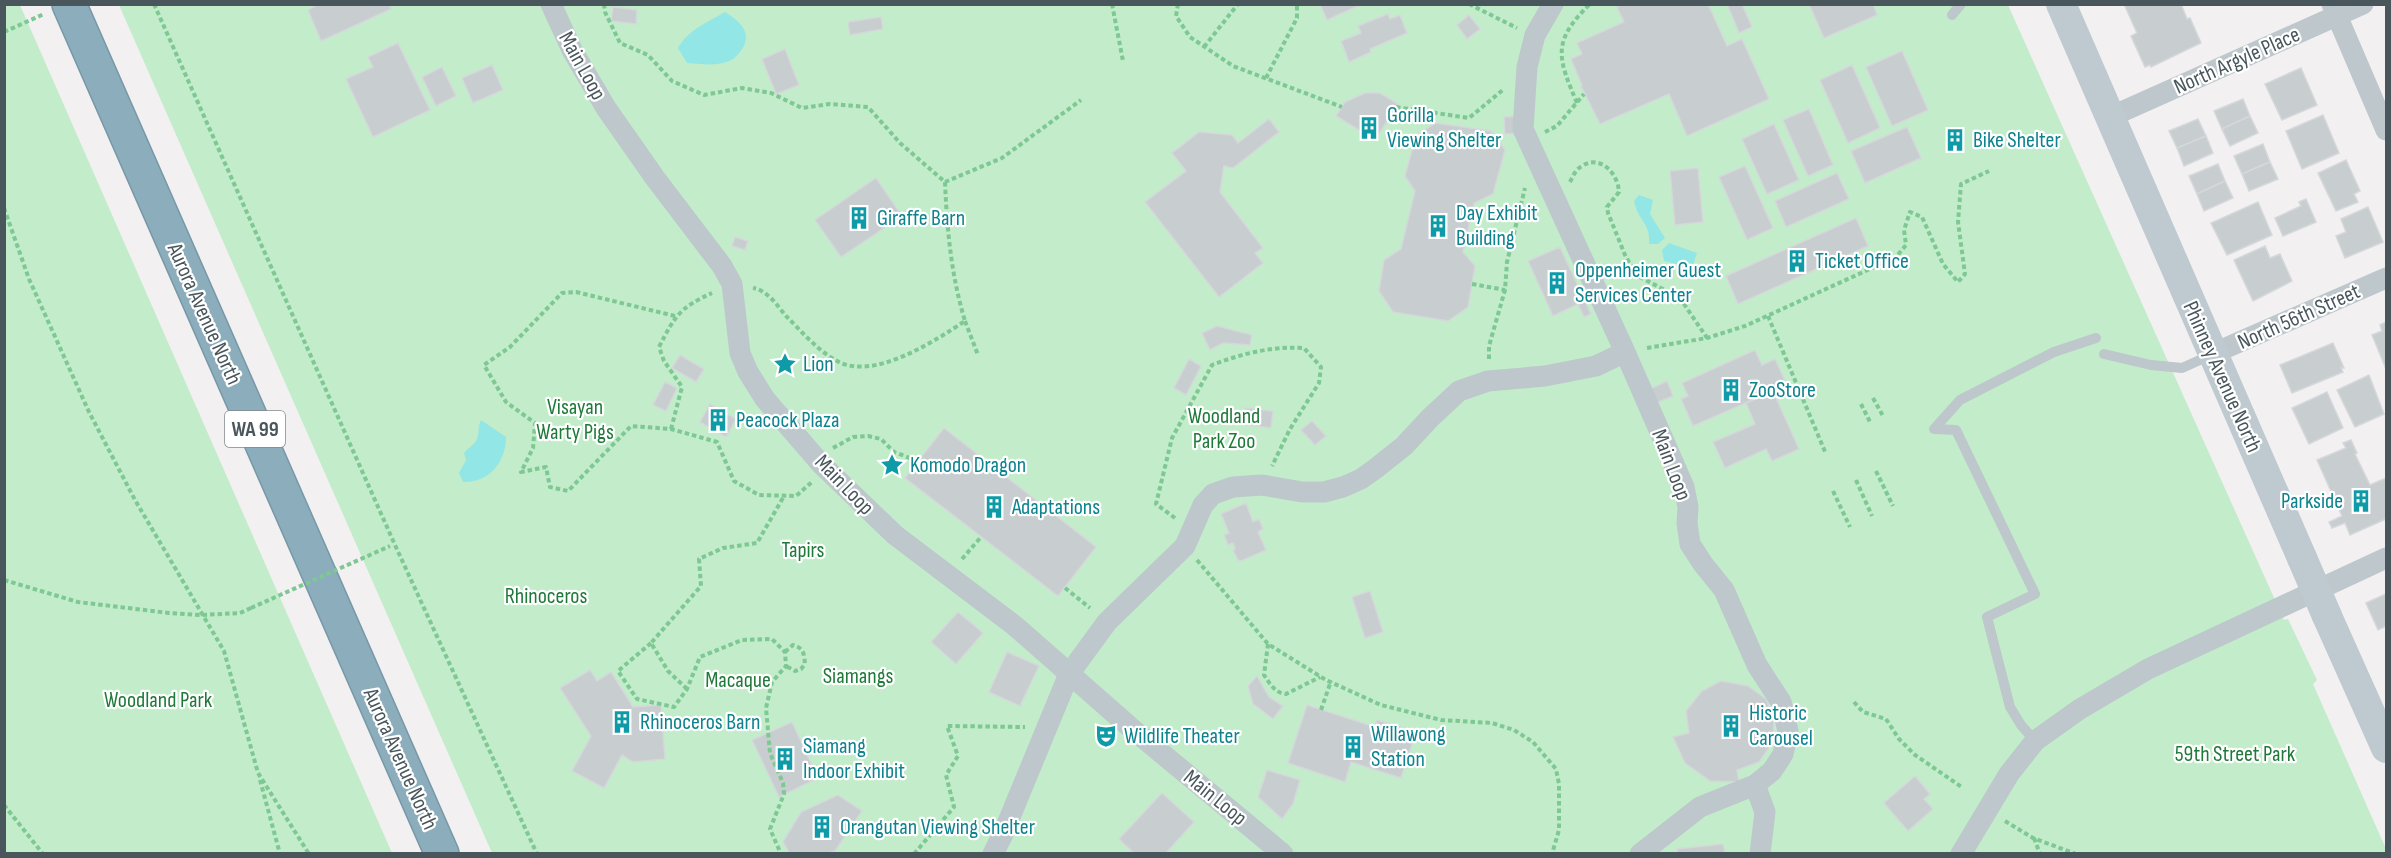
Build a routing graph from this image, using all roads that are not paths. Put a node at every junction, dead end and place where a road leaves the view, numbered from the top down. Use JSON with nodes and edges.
{"nodes":[{"id":1,"x":551,"y":4,"type":"edge"},
{"id":2,"x":1553,"y":4,"type":"edge"},
{"id":3,"x":1961,"y":4,"type":"edge"},
{"id":4,"x":2061,"y":4,"type":"edge"},
{"id":5,"x":2363,"y":4,"type":"edge"},
{"id":6,"x":57,"y":9,"type":"edge"},
{"id":7,"x":2335,"y":10,"type":"edge"},
{"id":8,"x":1952,"y":15,"type":"dead end"},
{"id":9,"x":2110,"y":117,"type":"junction"},
{"id":10,"x":2386,"y":130,"type":"edge"},
{"id":11,"x":2386,"y":278,"type":"edge"},
{"id":12,"x":2096,"y":338,"type":"dead end"},
{"id":13,"x":1625,"y":352,"type":"junction"},
{"id":14,"x":2104,"y":354,"type":"dead end"},
{"id":15,"x":2212,"y":354,"type":"junction"},
{"id":16,"x":2386,"y":558,"type":"edge"},
{"id":17,"x":1069,"y":674,"type":"junction"},
{"id":18,"x":2035,"y":741,"type":"junction"},
{"id":19,"x":2386,"y":748,"type":"edge"},
{"id":20,"x":1755,"y":785,"type":"junction"},
{"id":21,"x":442,"y":854,"type":"edge"},
{"id":22,"x":993,"y":854,"type":"edge"},
{"id":23,"x":1283,"y":854,"type":"edge"},
{"id":24,"x":1640,"y":854,"type":"edge"},
{"id":25,"x":1760,"y":854,"type":"edge"},
{"id":26,"x":1961,"y":854,"type":"edge"}],
"edges":[{"from":1,"to":17,"type":"street","name":"Main Loop"},
{"from":2,"to":13,"type":"street","name":"Main Loop"},
{"from":3,"to":8,"type":"lane"},
{"from":4,"to":9,"type":"street","name":"Phinney Avenue North"},
{"from":5,"to":7,"type":"street","name":"North Argyle Place"},
{"from":6,"to":21,"type":"highway","name":"Aurora Avenue North","number":"WA 99"},
{"from":7,"to":9,"type":"street","name":"North Argyle Place"},
{"from":7,"to":10,"type":"street"},
{"from":9,"to":15,"type":"street","name":"Phinney Avenue North"},
{"from":11,"to":15,"type":"street","name":"North 56th Street"},
{"from":12,"to":18,"type":"lane"},
{"from":13,"to":17,"type":"street"},
{"from":13,"to":20,"type":"street","name":"Main Loop"},
{"from":14,"to":15,"type":"lane"},
{"from":15,"to":19,"type":"street","name":"Phinney Avenue North","bridge":true},
{"from":16,"to":18,"type":"street"},
{"from":17,"to":22,"type":"street"},
{"from":17,"to":23,"type":"street","name":"Main Loop"},
{"from":18,"to":26,"type":"street"},
{"from":20,"to":24,"type":"street","name":"Main Loop"},
{"from":20,"to":25,"type":"street"}]}
